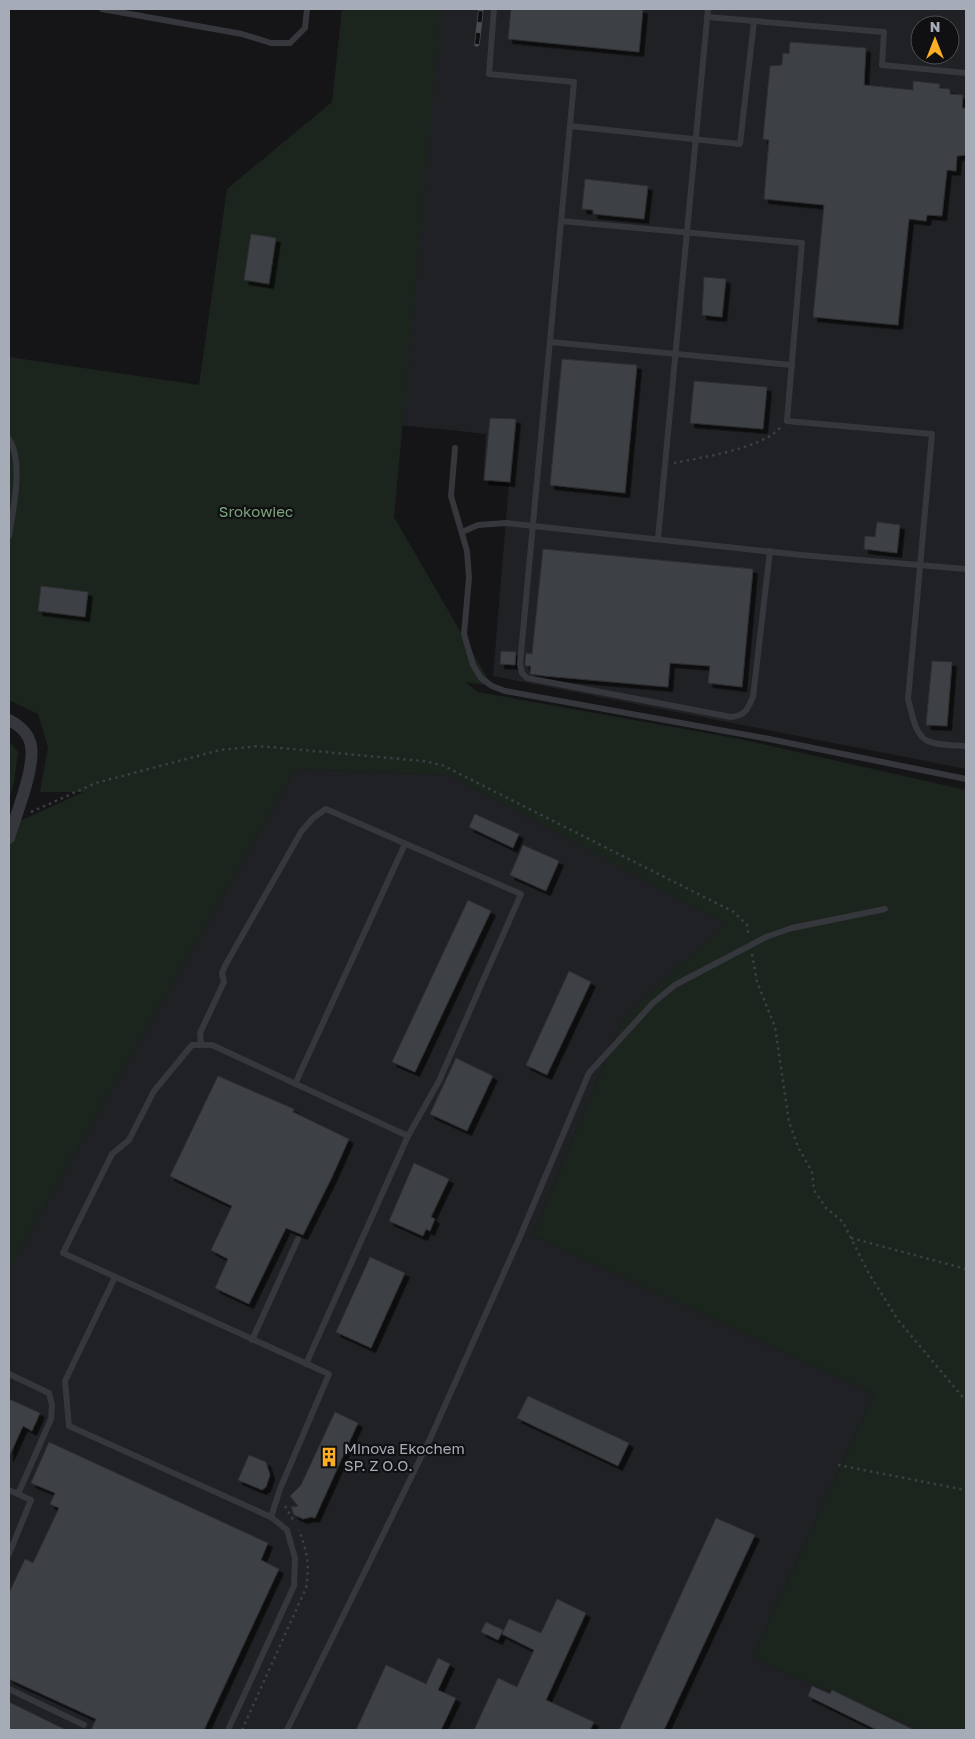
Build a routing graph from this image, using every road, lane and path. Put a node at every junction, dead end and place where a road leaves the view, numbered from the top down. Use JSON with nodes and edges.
{"nodes":[{"id":1,"x":102,"y":9,"type":"edge"},
{"id":2,"x":307,"y":9,"type":"edge"},
{"id":3,"x":494,"y":9,"type":"edge"},
{"id":4,"x":708,"y":9,"type":"edge"},
{"id":5,"x":707,"y":17,"type":"junction"},
{"id":6,"x":754,"y":21,"type":"junction"},
{"id":7,"x":966,"y":73,"type":"edge"},
{"id":8,"x":570,"y":126,"type":"junction"},
{"id":9,"x":696,"y":139,"type":"junction"},
{"id":10,"x":561,"y":221,"type":"junction"},
{"id":11,"x":687,"y":233,"type":"junction"},
{"id":12,"x":550,"y":342,"type":"junction"},
{"id":13,"x":676,"y":354,"type":"junction"},
{"id":14,"x":792,"y":364,"type":"junction"},
{"id":15,"x":787,"y":421,"type":"junction"},
{"id":16,"x":9,"y":439,"type":"edge"},
{"id":17,"x":12,"y":447,"type":"edge"},
{"id":18,"x":455,"y":448,"type":"dead end"},
{"id":19,"x":665,"y":465,"type":"junction"},
{"id":20,"x":533,"y":526,"type":"junction"},
{"id":21,"x":462,"y":532,"type":"junction"},
{"id":22,"x":9,"y":536,"type":"edge"},
{"id":23,"x":658,"y":539,"type":"junction"},
{"id":24,"x":770,"y":551,"type":"junction"},
{"id":25,"x":920,"y":565,"type":"junction"},
{"id":26,"x":966,"y":569,"type":"edge"},
{"id":27,"x":9,"y":720,"type":"edge"},
{"id":28,"x":966,"y":746,"type":"edge"},
{"id":29,"x":966,"y":779,"type":"edge"},
{"id":30,"x":14,"y":820,"type":"junction"},
{"id":31,"x":9,"y":838,"type":"edge"},
{"id":32,"x":405,"y":844,"type":"junction"},
{"id":33,"x":885,"y":909,"type":"dead end"},
{"id":34,"x":751,"y":945,"type":"junction"},
{"id":35,"x":201,"y":1045,"type":"junction"},
{"id":36,"x":295,"y":1084,"type":"junction"},
{"id":37,"x":408,"y":1136,"type":"junction"},
{"id":38,"x":851,"y":1238,"type":"junction"},
{"id":39,"x":298,"y":1239,"type":"dead end"},
{"id":40,"x":966,"y":1269,"type":"edge"},
{"id":41,"x":115,"y":1277,"type":"junction"},
{"id":42,"x":252,"y":1340,"type":"junction"},
{"id":43,"x":306,"y":1364,"type":"junction"},
{"id":44,"x":9,"y":1374,"type":"edge"},
{"id":45,"x":966,"y":1401,"type":"edge"},
{"id":46,"x":838,"y":1465,"type":"dead end"},
{"id":47,"x":9,"y":1490,"type":"edge"},
{"id":48,"x":966,"y":1490,"type":"edge"},
{"id":49,"x":18,"y":1494,"type":"junction"},
{"id":50,"x":271,"y":1517,"type":"junction"},
{"id":51,"x":9,"y":1554,"type":"edge"},
{"id":52,"x":9,"y":1689,"type":"edge"},
{"id":53,"x":84,"y":1725,"type":"dead end"},
{"id":54,"x":228,"y":1730,"type":"edge"},
{"id":55,"x":287,"y":1730,"type":"edge"}],
"edges":[{"from":1,"to":2,"type":"lane"},
{"from":3,"to":8,"type":"lane"},
{"from":4,"to":5,"type":"lane"},
{"from":5,"to":6,"type":"lane"},
{"from":5,"to":9,"type":"lane"},
{"from":6,"to":7,"type":"lane"},
{"from":6,"to":9,"type":"lane"},
{"from":8,"to":9,"type":"lane"},
{"from":8,"to":10,"type":"lane"},
{"from":9,"to":11,"type":"lane"},
{"from":10,"to":11,"type":"lane"},
{"from":10,"to":12,"type":"lane"},
{"from":11,"to":13,"type":"lane"},
{"from":11,"to":14,"type":"lane"},
{"from":12,"to":13,"type":"lane"},
{"from":12,"to":20,"type":"lane"},
{"from":13,"to":14,"type":"lane"},
{"from":13,"to":19,"type":"lane"},
{"from":14,"to":15,"type":"lane"},
{"from":15,"to":19,"type":"path"},
{"from":15,"to":25,"type":"lane"},
{"from":16,"to":17,"type":"lane"},
{"from":17,"to":22,"type":"lane"},
{"from":18,"to":21,"type":"lane"},
{"from":19,"to":23,"type":"lane"},
{"from":20,"to":21,"type":"lane"},
{"from":20,"to":23,"type":"lane"},
{"from":20,"to":24,"type":"lane"},
{"from":21,"to":29,"type":"lane"},
{"from":23,"to":24,"type":"lane"},
{"from":24,"to":25,"type":"lane"},
{"from":25,"to":26,"type":"lane"},
{"from":25,"to":28,"type":"lane"},
{"from":27,"to":30,"type":"street"},
{"from":30,"to":31,"type":"street"},
{"from":30,"to":34,"type":"path"},
{"from":32,"to":35,"type":"lane"},
{"from":32,"to":36,"type":"lane"},
{"from":32,"to":37,"type":"lane"},
{"from":33,"to":34,"type":"lane"},
{"from":34,"to":38,"type":"path"},
{"from":34,"to":55,"type":"lane"},
{"from":35,"to":36,"type":"lane"},
{"from":35,"to":41,"type":"lane"},
{"from":36,"to":37,"type":"lane"},
{"from":37,"to":43,"type":"lane"},
{"from":38,"to":40,"type":"path"},
{"from":38,"to":45,"type":"path"},
{"from":39,"to":42,"type":"lane"},
{"from":41,"to":42,"type":"lane"},
{"from":41,"to":50,"type":"lane"},
{"from":42,"to":43,"type":"lane"},
{"from":43,"to":50,"type":"lane"},
{"from":44,"to":49,"type":"lane"},
{"from":46,"to":48,"type":"path"},
{"from":47,"to":49,"type":"lane"},
{"from":49,"to":51,"type":"lane"},
{"from":50,"to":54,"type":"lane"},
{"from":52,"to":53,"type":"lane"}]}
